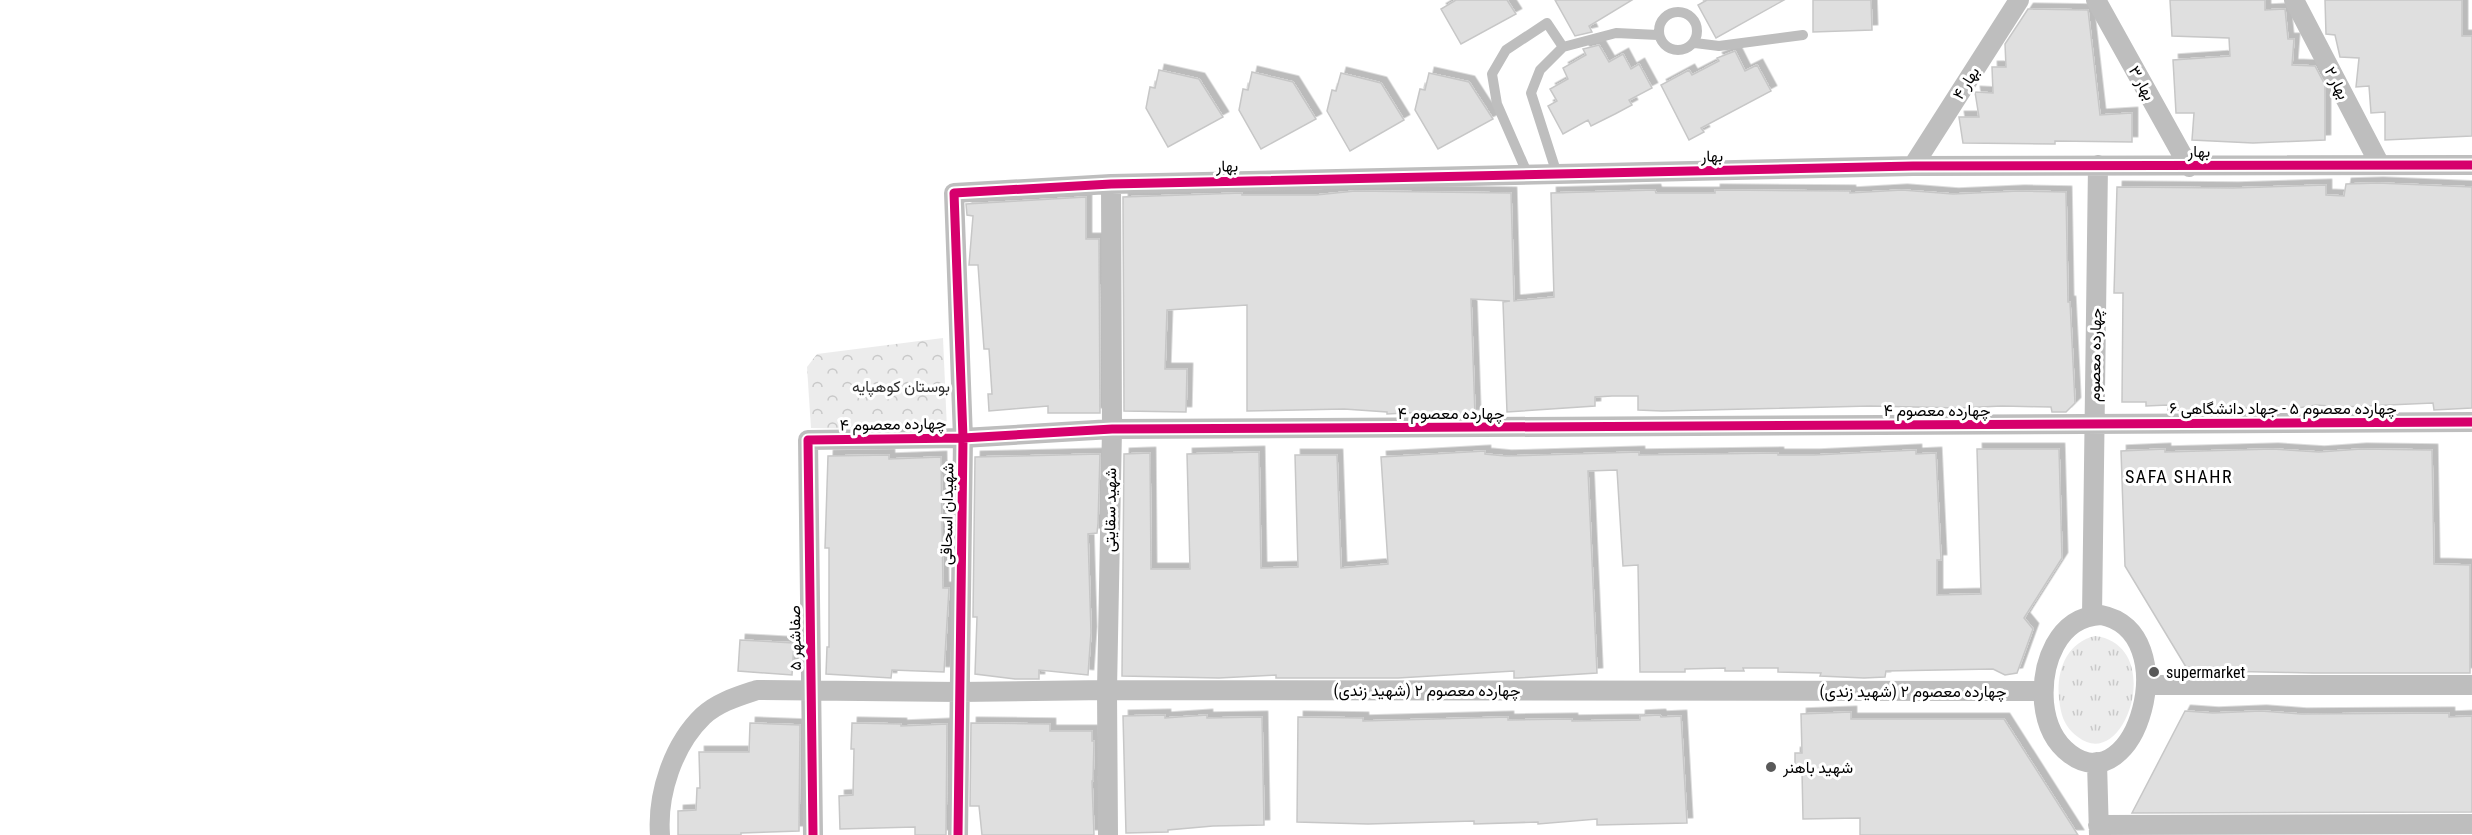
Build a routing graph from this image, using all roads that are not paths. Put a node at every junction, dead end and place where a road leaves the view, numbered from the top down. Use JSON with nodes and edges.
{"nodes":[{"id":1,"x":2019,"y":0,"type":"edge"},
{"id":2,"x":2096,"y":0,"type":"edge"},
{"id":3,"x":2294,"y":0,"type":"edge"},
{"id":4,"x":1658,"y":35,"type":"junction"},
{"id":5,"x":1803,"y":35,"type":"dead end"},
{"id":6,"x":1695,"y":43,"type":"junction"},
{"id":7,"x":1563,"y":46,"type":"junction"},
{"id":8,"x":2098,"y":165,"type":"junction"},
{"id":9,"x":2380,"y":165,"type":"junction"},
{"id":10,"x":2472,"y":165,"type":"edge"},
{"id":11,"x":1913,"y":166,"type":"junction"},
{"id":12,"x":2189,"y":167,"type":"junction"},
{"id":13,"x":1557,"y":174,"type":"junction"},
{"id":14,"x":1528,"y":175,"type":"junction"},
{"id":15,"x":1111,"y":184,"type":"junction"},
{"id":16,"x":954,"y":193,"type":"joint"},
{"id":17,"x":2472,"y":422,"type":"edge"},
{"id":18,"x":2094,"y":424,"type":"junction"},
{"id":19,"x":1112,"y":429,"type":"junction"},
{"id":20,"x":963,"y":438,"type":"junction"},
{"id":21,"x":807,"y":440,"type":"joint"},
{"id":22,"x":2092,"y":616,"type":"junction"},
{"id":23,"x":2146,"y":685,"type":"junction"},
{"id":24,"x":2472,"y":685,"type":"edge"},
{"id":25,"x":810,"y":690,"type":"junction"},
{"id":26,"x":1107,"y":690,"type":"junction"},
{"id":27,"x":2043,"y":691,"type":"junction"},
{"id":28,"x":960,"y":692,"type":"junction"},
{"id":29,"x":2097,"y":762,"type":"junction"},
{"id":30,"x":2472,"y":824,"type":"edge"},
{"id":31,"x":2098,"y":830,"type":"edge"},
{"id":32,"x":660,"y":835,"type":"edge"},
{"id":33,"x":813,"y":835,"type":"edge"},
{"id":34,"x":958,"y":835,"type":"edge"},
{"id":35,"x":1108,"y":835,"type":"edge"}],
"edges":[{"from":1,"to":11,"type":"street","name":"بهار ۴"},
{"from":2,"to":12,"type":"street","name":"بهار ۳"},
{"from":3,"to":9,"type":"street","name":"بهار ۲"},
{"from":4,"to":6,"type":"lane"},
{"from":4,"to":6,"type":"lane"},
{"from":4,"to":7,"type":"lane"},
{"from":5,"to":6,"type":"lane"},
{"from":7,"to":13,"type":"lane"},
{"from":7,"to":14,"type":"lane"},
{"from":8,"to":11,"type":"street","name":"بهار"},
{"from":8,"to":12,"type":"street","name":"بهار"},
{"from":8,"to":18,"type":"street","name":"چهارده معصوم"},
{"from":9,"to":10,"type":"street","name":"بهار"},
{"from":9,"to":12,"type":"street","name":"بهار"},
{"from":11,"to":13,"type":"street","name":"بهار"},
{"from":13,"to":14,"type":"street","name":"بهار"},
{"from":14,"to":15,"type":"street","name":"بهار"},
{"from":15,"to":16,"type":"street","name":"بهار"},
{"from":15,"to":19,"type":"street","name":"شهید سقایتی"},
{"from":16,"to":20,"type":"street","name":"شهیدان اسحاقی"},
{"from":17,"to":18,"type":"street","name":"چهارده معصوم ۵ - جهاد دانشگاهی ۶"},
{"from":18,"to":19,"type":"street","name":"چهارده معصوم ۴"},
{"from":18,"to":22,"type":"street","name":"چهارده معصوم"},
{"from":19,"to":20,"type":"street","name":"چهارده معصوم ۴"},
{"from":19,"to":26,"type":"street","name":"شهید سقایتی"},
{"from":20,"to":21,"type":"street","name":"چهارده معصوم ۴"},
{"from":20,"to":28,"type":"street","name":"شهیدان اسحاقی"},
{"from":21,"to":25,"type":"street","name":"صفاشهر ۵"},
{"from":22,"to":23,"type":"street"},
{"from":22,"to":27,"type":"street"},
{"from":23,"to":24,"type":"street"},
{"from":23,"to":29,"type":"street"},
{"from":25,"to":28,"type":"street","name":"چهارده معصوم ۲ (شهید زندی)"},
{"from":25,"to":32,"type":"street","name":"چهارده معصوم ۲ (شهید زندی)"},
{"from":25,"to":33,"type":"street","name":"صفاشهر ۵"},
{"from":26,"to":27,"type":"street","name":"چهارده معصوم ۲ (شهید زندی)"},
{"from":26,"to":28,"type":"street","name":"چهارده معصوم ۲ (شهید زندی)"},
{"from":26,"to":35,"type":"street","name":"شهید سقایتی"},
{"from":27,"to":29,"type":"street"},
{"from":28,"to":34,"type":"street","name":"شهیدان اسحاقی"},
{"from":29,"to":31,"type":"street"},
{"from":30,"to":31,"type":"street"}]}
